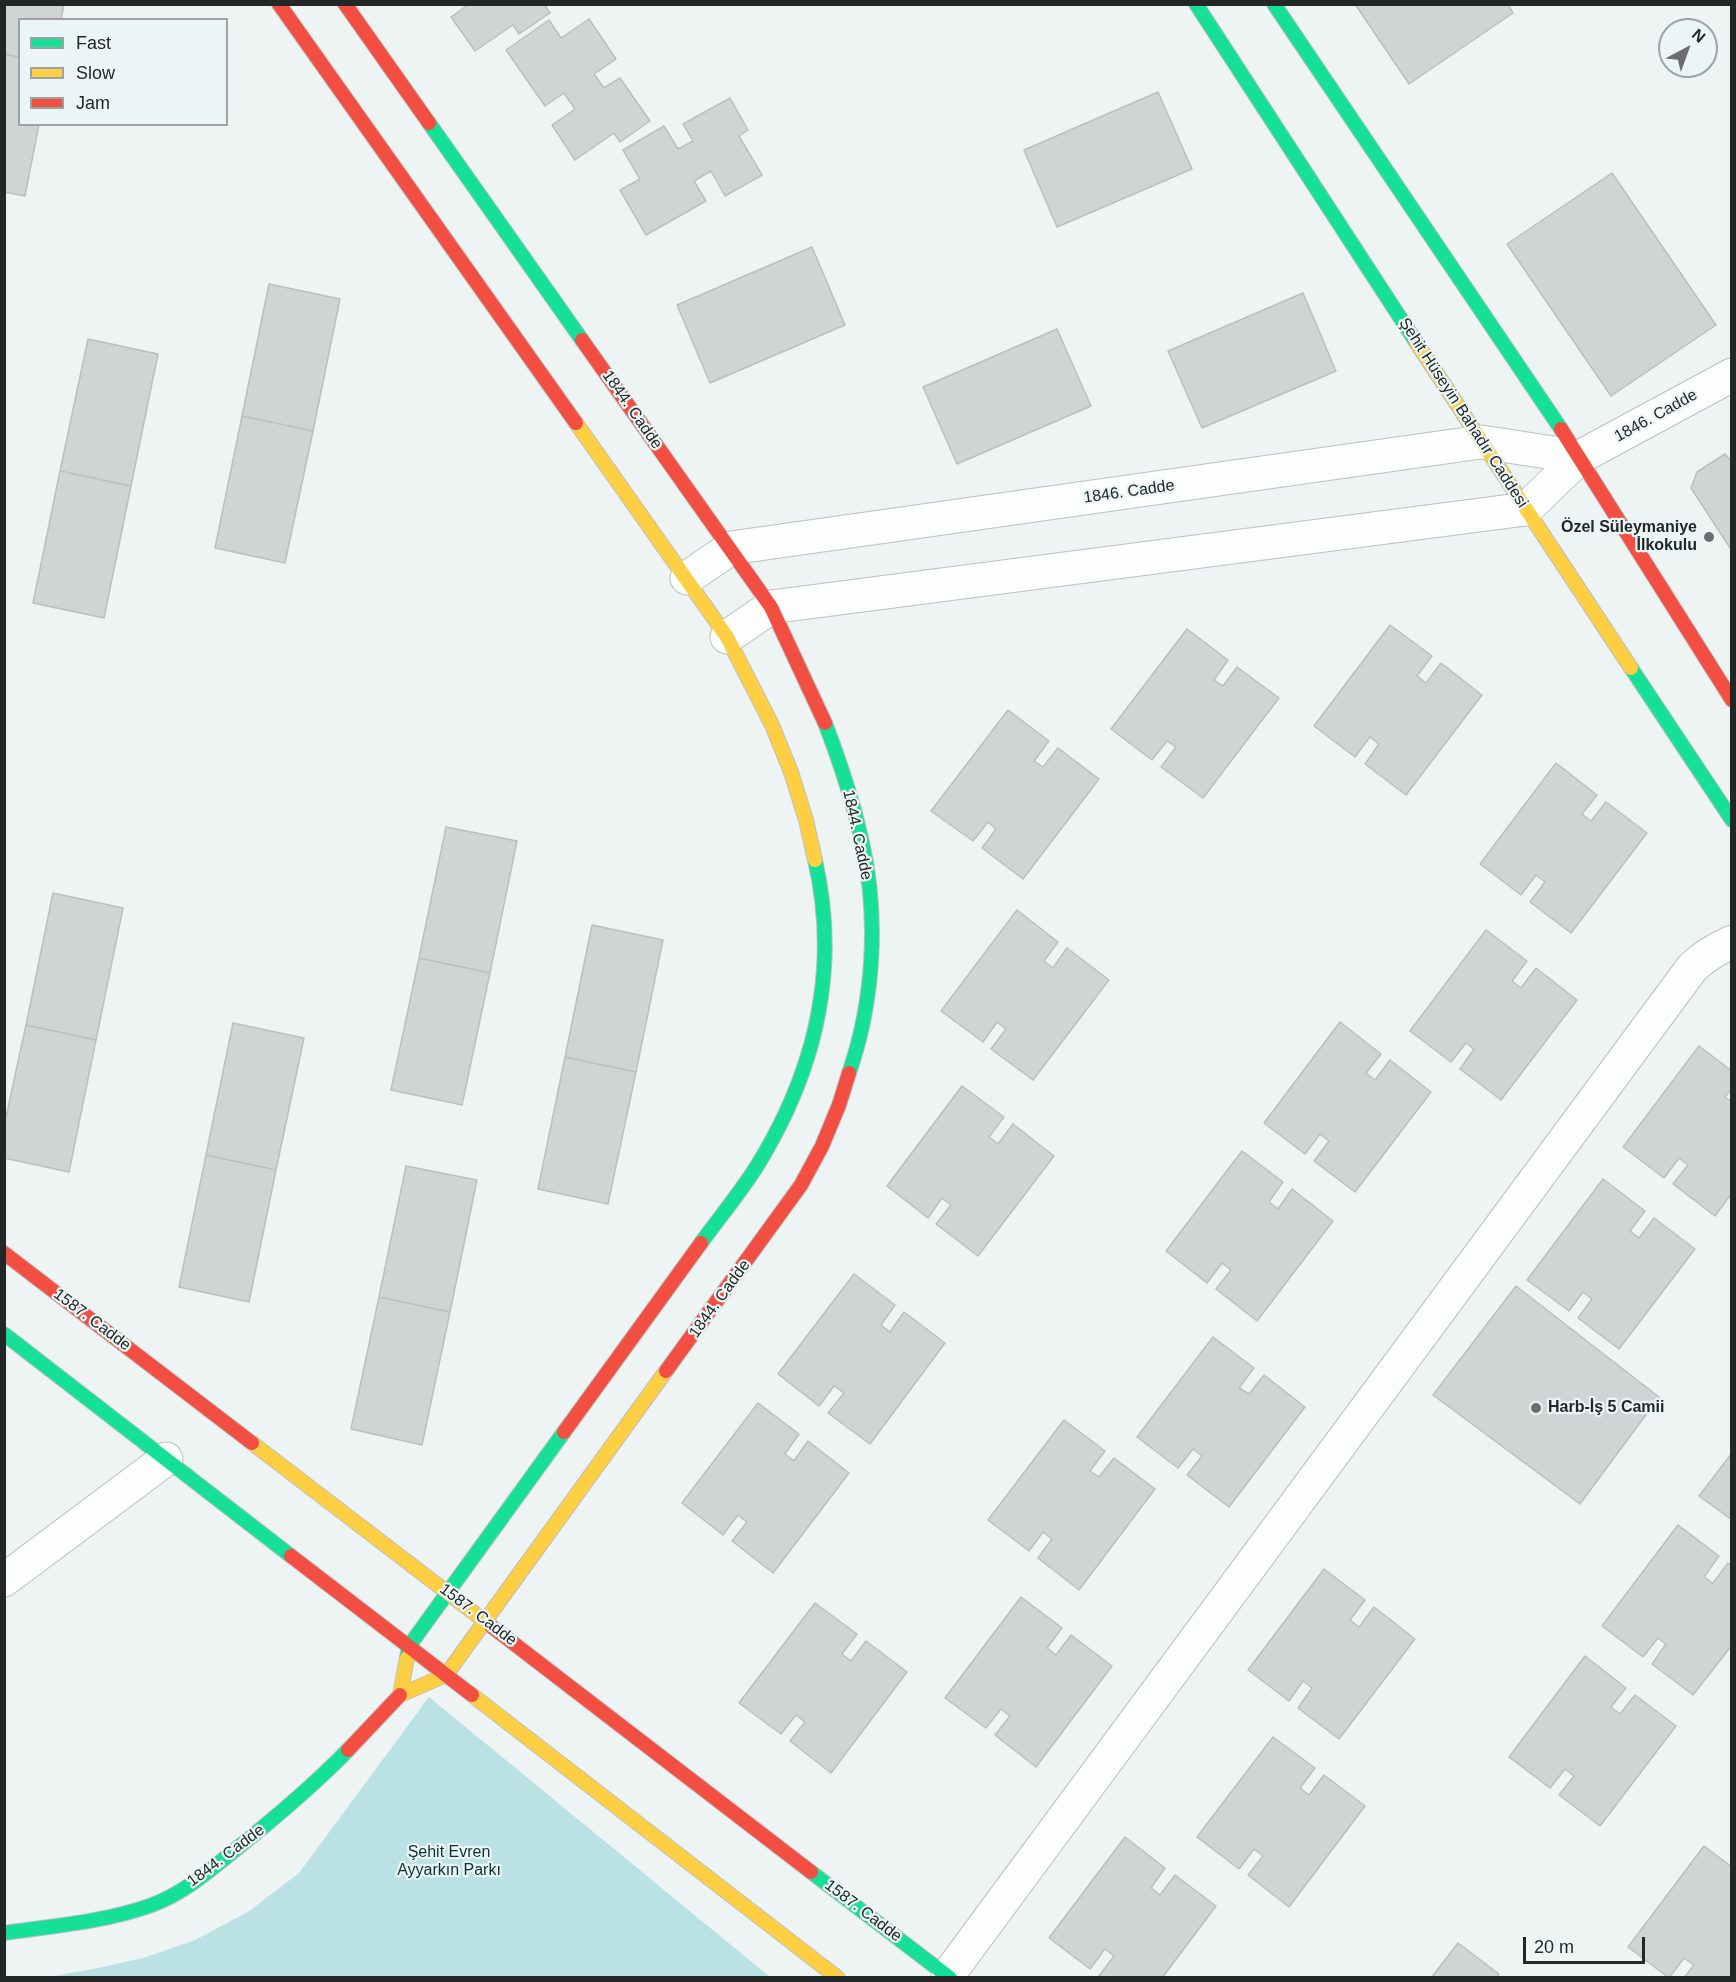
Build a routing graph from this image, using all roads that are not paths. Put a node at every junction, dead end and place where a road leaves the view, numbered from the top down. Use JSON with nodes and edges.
{"nodes":[{"id":1,"x":279,"y":4,"type":"edge"},
{"id":2,"x":345,"y":4,"type":"edge"},
{"id":3,"x":1196,"y":4,"type":"edge"},
{"id":4,"x":1274,"y":4,"type":"edge"},
{"id":5,"x":1731,"y":375,"type":"edge"},
{"id":6,"x":1481,"y":442,"type":"junction"},
{"id":7,"x":1580,"y":457,"type":"junction"},
{"id":8,"x":1526,"y":509,"type":"junction"},
{"id":9,"x":731,"y":548,"type":"junction"},
{"id":10,"x":687,"y":578,"type":"junction"},
{"id":11,"x":771,"y":607,"type":"junction"},
{"id":12,"x":727,"y":637,"type":"junction"},
{"id":13,"x":1731,"y":700,"type":"edge"},
{"id":14,"x":1731,"y":820,"type":"edge"},
{"id":15,"x":1731,"y":942,"type":"edge"},
{"id":16,"x":4,"y":1253,"type":"edge"},
{"id":17,"x":4,"y":1334,"type":"edge"},
{"id":18,"x":166,"y":1459,"type":"junction"},
{"id":19,"x":4,"y":1580,"type":"edge"},
{"id":20,"x":448,"y":1593,"type":"junction"},
{"id":21,"x":486,"y":1621,"type":"junction"},
{"id":22,"x":409,"y":1646,"type":"junction"},
{"id":23,"x":446,"y":1675,"type":"junction"},
{"id":24,"x":400,"y":1695,"type":"junction"},
{"id":25,"x":4,"y":1933,"type":"edge"},
{"id":26,"x":949,"y":1976,"type":"edge"},
{"id":27,"x":838,"y":1977,"type":"edge"}],
"edges":[{"from":1,"to":10,"type":"street"},
{"from":2,"to":9,"type":"street","name":"1844. Cadde"},
{"from":3,"to":6,"type":"street","name":"Şehit Hüseyin Bahadır Caddesi"},
{"from":4,"to":7,"type":"street"},
{"from":5,"to":7,"type":"street","name":"1846. Cadde"},
{"from":6,"to":7,"type":"street","name":"1846. Cadde"},
{"from":6,"to":8,"type":"street","name":"Şehit Hüseyin Bahadır Caddesi"},
{"from":6,"to":9,"type":"street","name":"1846. Cadde"},
{"from":7,"to":8,"type":"street","name":"1846. Cadde"},
{"from":7,"to":13,"type":"street"},
{"from":8,"to":11,"type":"street"},
{"from":8,"to":14,"type":"street","name":"Şehit Hüseyin Bahadır Caddesi"},
{"from":9,"to":10,"type":"street","name":"1846. Cadde"},
{"from":9,"to":11,"type":"street","name":"1844. Cadde"},
{"from":10,"to":12,"type":"street"},
{"from":11,"to":12,"type":"street"},
{"from":11,"to":21,"type":"street","name":"1844. Cadde"},
{"from":12,"to":20,"type":"street"},
{"from":15,"to":26,"type":"street"},
{"from":16,"to":20,"type":"street","name":"1587. Cadde"},
{"from":17,"to":18,"type":"street"},
{"from":18,"to":19,"type":"street"},
{"from":18,"to":22,"type":"street"},
{"from":20,"to":21,"type":"street","name":"1587. Cadde"},
{"from":20,"to":22,"type":"street"},
{"from":21,"to":23,"type":"street","name":"1844. Cadde"},
{"from":21,"to":26,"type":"street","name":"1587. Cadde"},
{"from":22,"to":23,"type":"street"},
{"from":22,"to":24,"type":"street"},
{"from":23,"to":24,"type":"street","name":"1844. Cadde"},
{"from":23,"to":27,"type":"street"},
{"from":24,"to":25,"type":"street","name":"1844. Cadde"}]}
